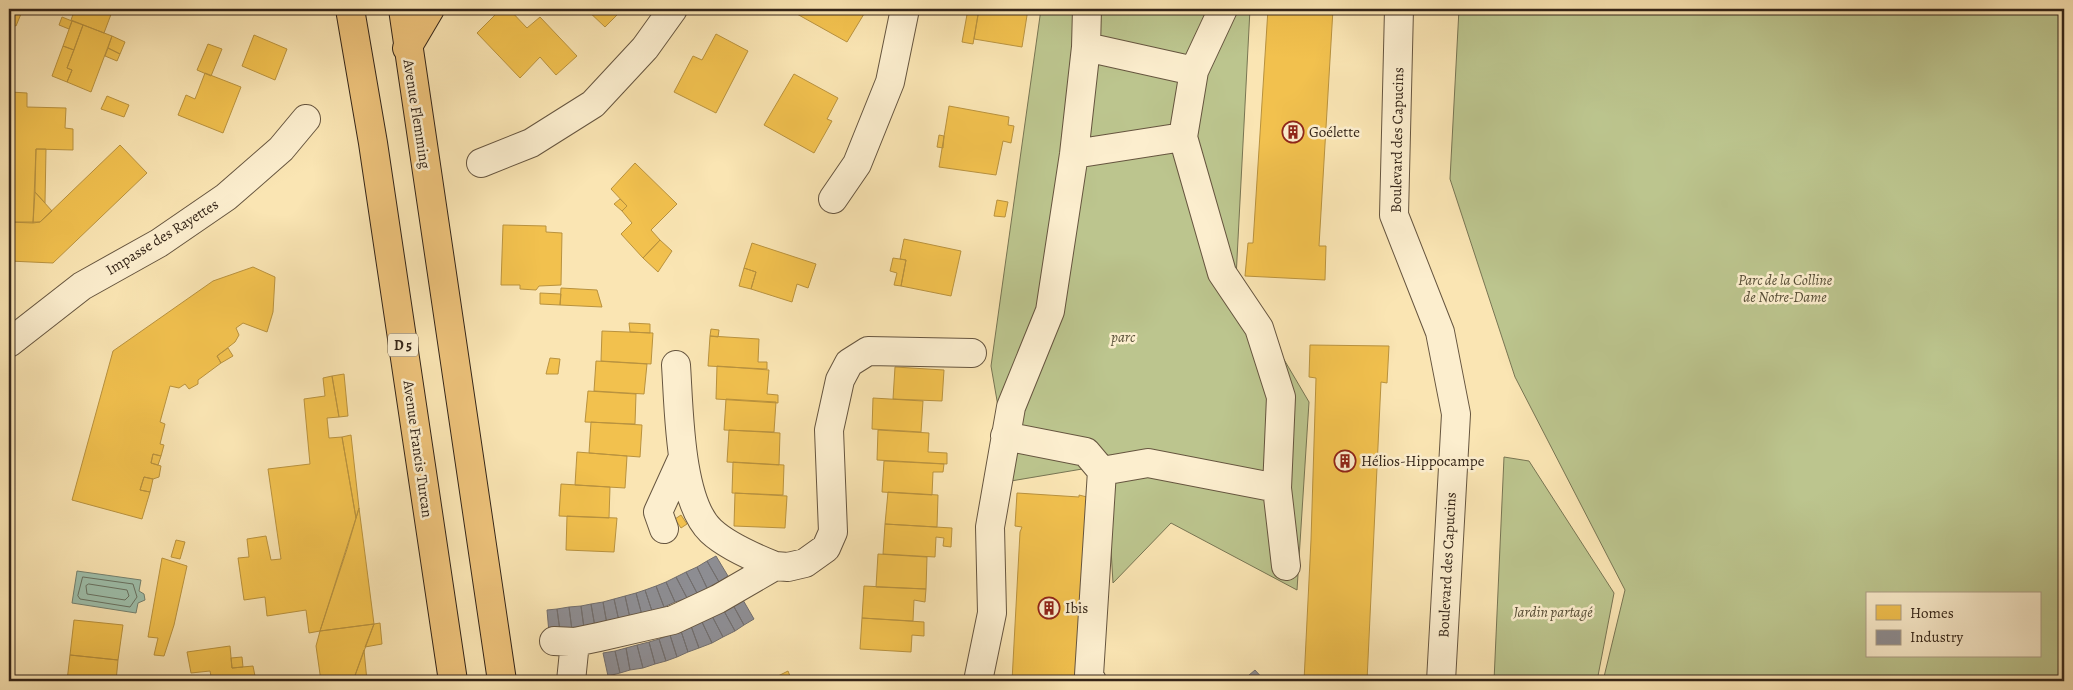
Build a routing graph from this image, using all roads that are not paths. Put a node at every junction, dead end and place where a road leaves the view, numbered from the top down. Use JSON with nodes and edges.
{"nodes":[{"id":1,"x":350,"y":9,"type":"edge"},
{"id":2,"x":392,"y":9,"type":"edge"},
{"id":3,"x":403,"y":9,"type":"edge"},
{"id":4,"x":430,"y":9,"type":"edge"},
{"id":5,"x":673,"y":9,"type":"edge"},
{"id":6,"x":905,"y":9,"type":"edge"},
{"id":7,"x":1087,"y":9,"type":"edge"},
{"id":8,"x":1223,"y":9,"type":"edge"},
{"id":9,"x":1399,"y":9,"type":"edge"},
{"id":10,"x":407,"y":48,"type":"junction"},
{"id":11,"x":1086,"y":48,"type":"junction"},
{"id":12,"x":1194,"y":71,"type":"junction"},
{"id":13,"x":306,"y":119,"type":"dead end"},
{"id":14,"x":1183,"y":137,"type":"junction"},
{"id":15,"x":1074,"y":154,"type":"junction"},
{"id":16,"x":481,"y":163,"type":"dead end"},
{"id":17,"x":833,"y":199,"type":"dead end"},
{"id":18,"x":433,"y":219,"type":"junction"},
{"id":19,"x":9,"y":343,"type":"edge"},
{"id":20,"x":972,"y":353,"type":"dead end"},
{"id":21,"x":676,"y":366,"type":"dead end"},
{"id":22,"x":1005,"y":436,"type":"junction"},
{"id":23,"x":683,"y":457,"type":"junction"},
{"id":24,"x":1102,"y":471,"type":"junction"},
{"id":25,"x":1277,"y":488,"type":"junction"},
{"id":26,"x":664,"y":529,"type":"dead end"},
{"id":27,"x":775,"y":566,"type":"junction"},
{"id":28,"x":1286,"y":566,"type":"dead end"},
{"id":29,"x":453,"y":681,"type":"edge"},
{"id":30,"x":502,"y":681,"type":"edge"},
{"id":31,"x":571,"y":681,"type":"edge"},
{"id":32,"x":978,"y":681,"type":"edge"},
{"id":33,"x":1092,"y":681,"type":"edge"},
{"id":34,"x":1441,"y":681,"type":"edge"}],
"edges":[{"from":1,"to":29,"type":"main road","name":"Avenue Francis Turcan","number":"D 5"},
{"from":2,"to":18,"type":"main road"},
{"from":3,"to":10,"type":"main road","name":"Avenue Flemming"},
{"from":4,"to":10,"type":"main road"},
{"from":5,"to":16,"type":"street"},
{"from":6,"to":17,"type":"street"},
{"from":7,"to":11,"type":"street"},
{"from":8,"to":12,"type":"street"},
{"from":9,"to":34,"type":"street","name":"Boulevard des Capucins"},
{"from":10,"to":18,"type":"main road","name":"Avenue Flemming"},
{"from":11,"to":12,"type":"street"},
{"from":11,"to":15,"type":"street"},
{"from":12,"to":14,"type":"street"},
{"from":13,"to":19,"type":"street","name":"Impasse des Rayettes"},
{"from":14,"to":15,"type":"street"},
{"from":14,"to":25,"type":"street"},
{"from":15,"to":22,"type":"street"},
{"from":18,"to":30,"type":"main road"},
{"from":20,"to":27,"type":"street"},
{"from":21,"to":23,"type":"street"},
{"from":22,"to":24,"type":"street"},
{"from":22,"to":32,"type":"street"},
{"from":23,"to":26,"type":"street"},
{"from":23,"to":27,"type":"street"},
{"from":24,"to":25,"type":"street"},
{"from":24,"to":33,"type":"street"},
{"from":25,"to":28,"type":"street"},
{"from":27,"to":31,"type":"street"}]}
